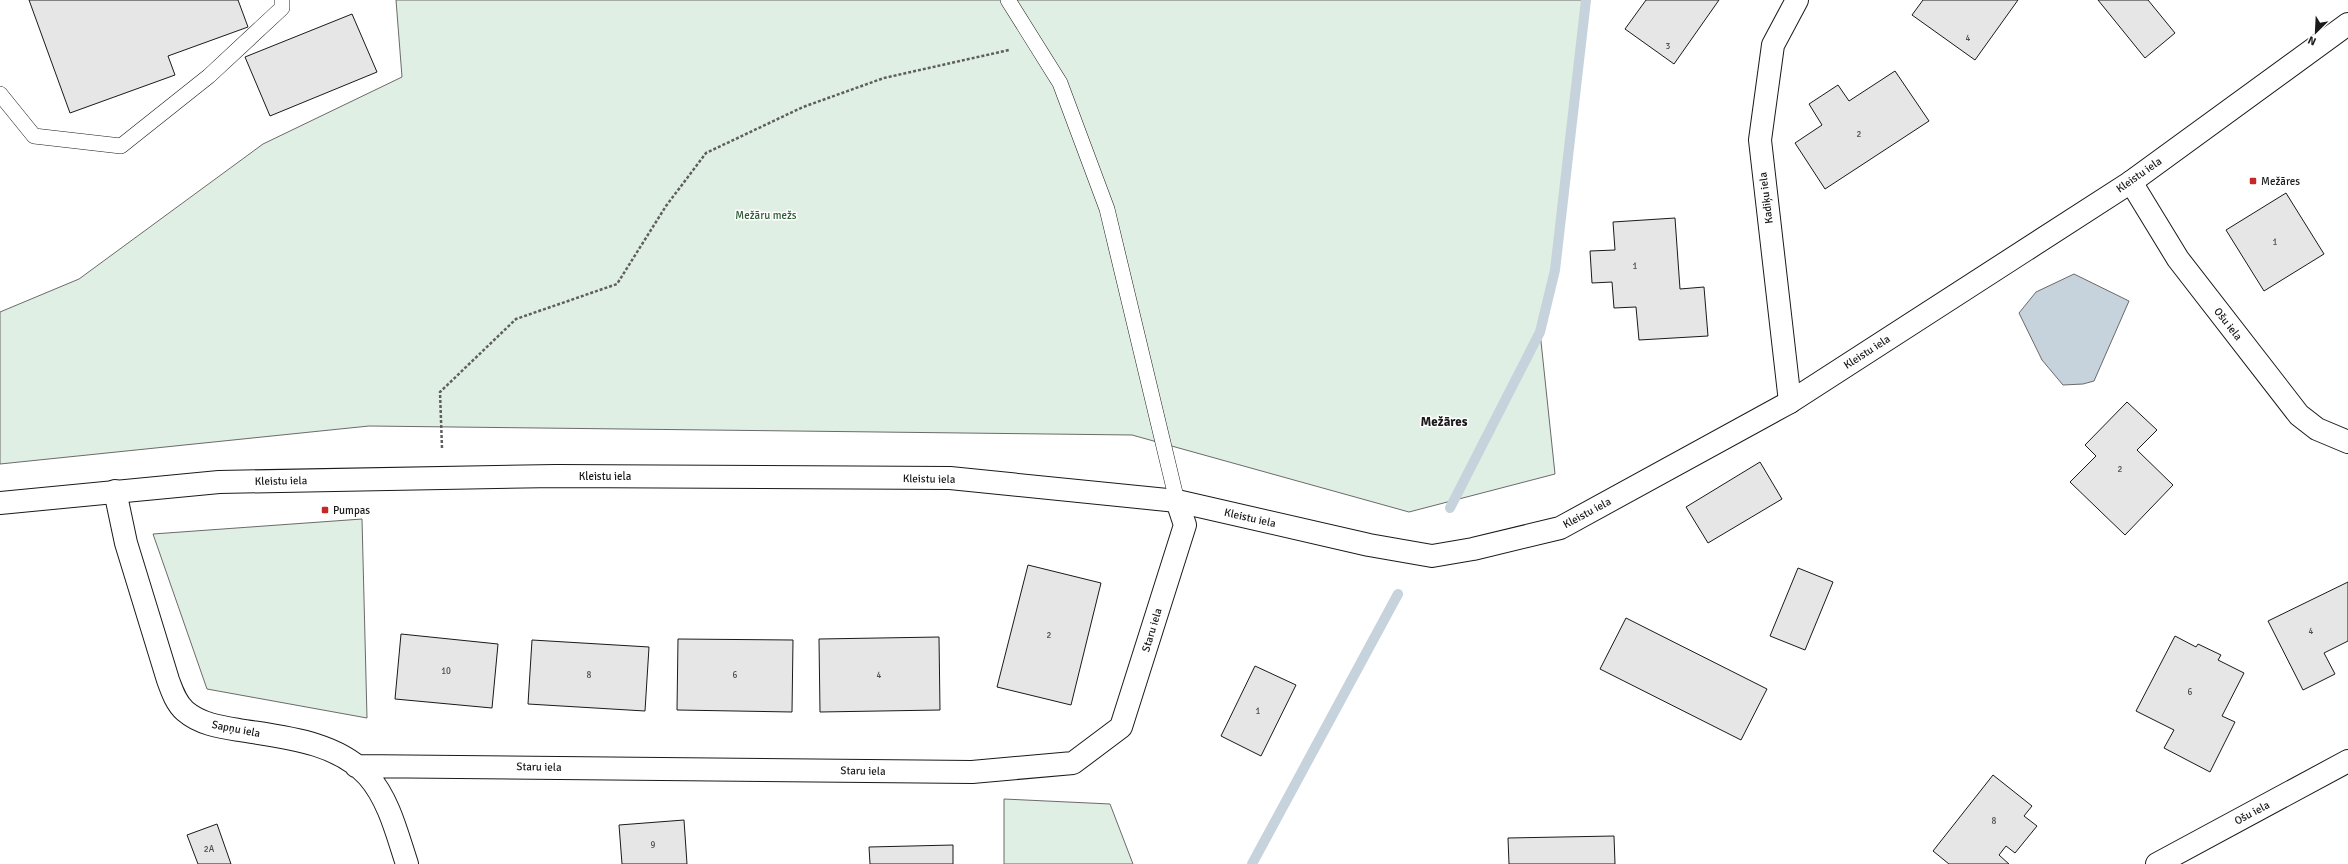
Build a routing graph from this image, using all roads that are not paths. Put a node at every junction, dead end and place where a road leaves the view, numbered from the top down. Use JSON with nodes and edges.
{"nodes":[{"id":1,"x":282,"y":0,"type":"edge"},
{"id":2,"x":1008,"y":0,"type":"edge"},
{"id":3,"x":1797,"y":0,"type":"edge"},
{"id":4,"x":2348,"y":24,"type":"edge"},
{"id":5,"x":0,"y":94,"type":"edge"},
{"id":6,"x":2131,"y":182,"type":"junction"},
{"id":7,"x":1790,"y":402,"type":"junction"},
{"id":8,"x":2348,"y":442,"type":"edge"},
{"id":9,"x":115,"y":491,"type":"junction"},
{"id":10,"x":1177,"y":501,"type":"junction"},
{"id":11,"x":0,"y":503,"type":"edge"},
{"id":12,"x":2348,"y":761,"type":"edge"},
{"id":13,"x":356,"y":766,"type":"junction"},
{"id":14,"x":407,"y":864,"type":"edge"},
{"id":15,"x":2157,"y":864,"type":"edge"}],
"edges":[{"from":1,"to":5,"type":"lane"},
{"from":2,"to":10,"type":"lane"},
{"from":3,"to":7,"type":"street","name":"Kadiķu iela"},
{"from":4,"to":6,"type":"street","name":"Kleistu iela"},
{"from":6,"to":7,"type":"street","name":"Kleistu iela"},
{"from":6,"to":8,"type":"street","name":"Ošu iela"},
{"from":7,"to":10,"type":"street","name":"Kleistu iela"},
{"from":9,"to":10,"type":"street","name":"Kleistu iela"},
{"from":9,"to":11,"type":"street","name":"Kleistu iela"},
{"from":9,"to":13,"type":"street","name":"Sapņu iela"},
{"from":10,"to":13,"type":"street","name":"Staru iela"},
{"from":12,"to":15,"type":"street","name":"Ošu iela"},
{"from":13,"to":14,"type":"street","name":"Sapņu iela"}]}
